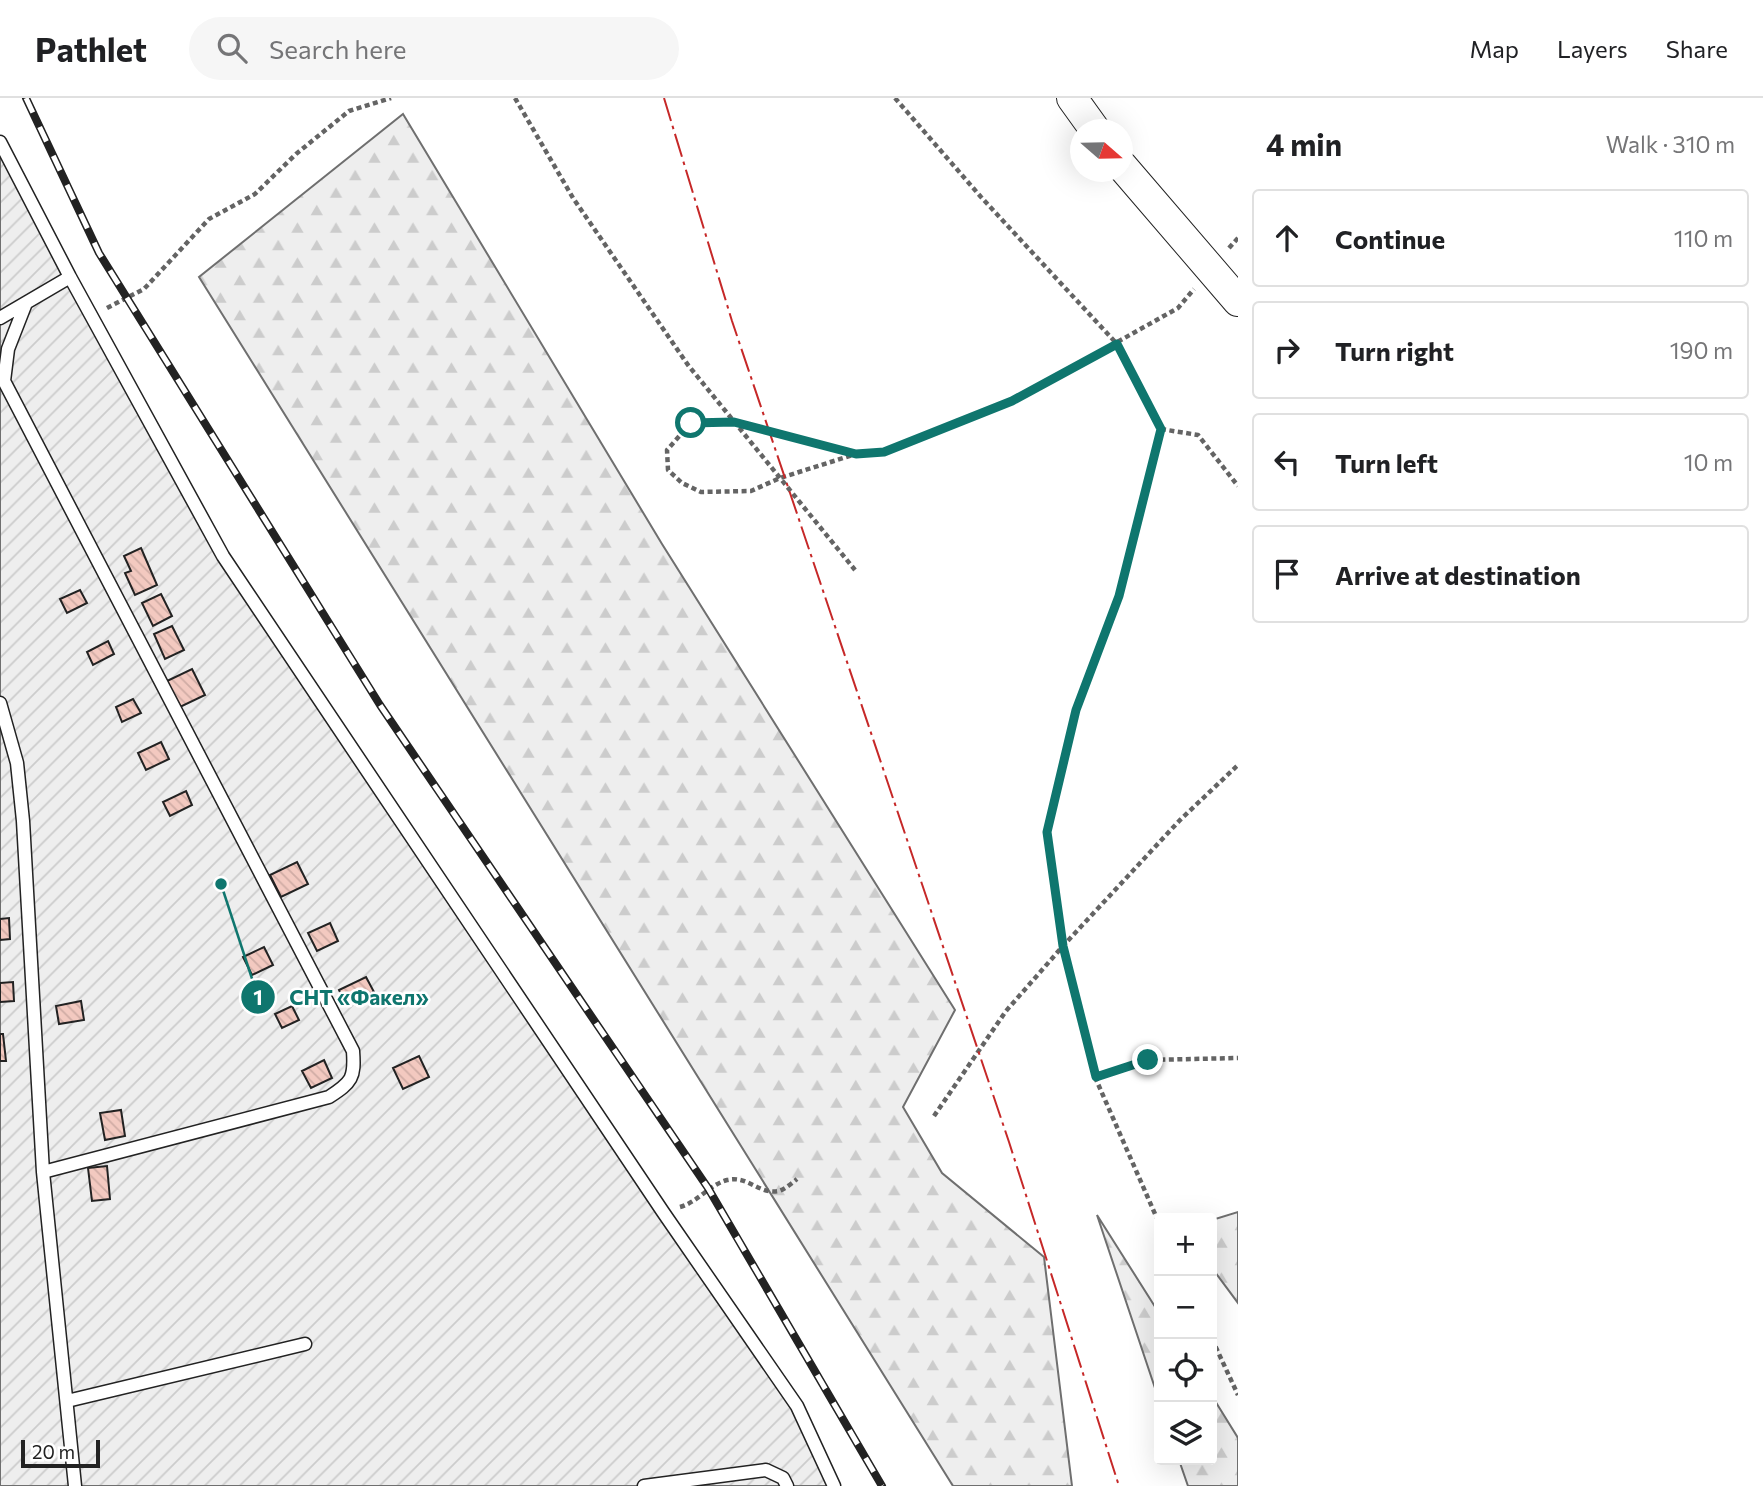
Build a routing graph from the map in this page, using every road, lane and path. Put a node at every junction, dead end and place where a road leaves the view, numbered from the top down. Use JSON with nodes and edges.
{"nodes":[{"id":1,"x":391,"y":98,"type":"edge"},
{"id":2,"x":515,"y":98,"type":"edge"},
{"id":3,"x":895,"y":98,"type":"edge"},
{"id":4,"x":1072,"y":98,"type":"edge"},
{"id":5,"x":1087,"y":119,"type":"edge"},
{"id":6,"x":0,"y":142,"type":"edge"},
{"id":7,"x":1133,"y":179,"type":"edge"},
{"id":8,"x":1238,"y":238,"type":"edge"},
{"id":9,"x":1210,"y":269,"type":"junction"},
{"id":10,"x":70,"y":277,"type":"junction"},
{"id":11,"x":1238,"y":301,"type":"edge"},
{"id":12,"x":26,"y":303,"type":"junction"},
{"id":13,"x":91,"y":316,"type":"junction"},
{"id":14,"x":0,"y":318,"type":"edge"},
{"id":15,"x":1117,"y":344,"type":"junction"},
{"id":16,"x":734,"y":422,"type":"junction"},
{"id":17,"x":1161,"y":429,"type":"junction"},
{"id":18,"x":856,"y":454,"type":"junction"},
{"id":19,"x":780,"y":478,"type":"junction"},
{"id":20,"x":1238,"y":486,"type":"edge"},
{"id":21,"x":855,"y":570,"type":"dead end"},
{"id":22,"x":0,"y":703,"type":"edge"},
{"id":23,"x":1238,"y":765,"type":"edge"},
{"id":24,"x":1063,"y":946,"type":"junction"},
{"id":25,"x":1238,"y":1058,"type":"edge"},
{"id":26,"x":1096,"y":1077,"type":"junction"},
{"id":27,"x":934,"y":1116,"type":"dead end"},
{"id":28,"x":43,"y":1172,"type":"junction"},
{"id":29,"x":797,"y":1179,"type":"dead end"},
{"id":30,"x":663,"y":1212,"type":"junction"},
{"id":31,"x":1155,"y":1213,"type":"edge"},
{"id":32,"x":305,"y":1344,"type":"dead end"},
{"id":33,"x":1217,"y":1350,"type":"edge"},
{"id":34,"x":1238,"y":1395,"type":"edge"},
{"id":35,"x":66,"y":1401,"type":"junction"},
{"id":36,"x":831,"y":1482,"type":"edge"},
{"id":37,"x":75,"y":1486,"type":"edge"},
{"id":38,"x":645,"y":1486,"type":"edge"},
{"id":39,"x":788,"y":1486,"type":"edge"}],
"edges":[{"from":1,"to":13,"type":"path"},
{"from":2,"to":16,"type":"path"},
{"from":3,"to":15,"type":"path"},
{"from":4,"to":5,"type":"street"},
{"from":6,"to":10,"type":"lane"},
{"from":7,"to":9,"type":"street"},
{"from":8,"to":9,"type":"path"},
{"from":9,"to":11,"type":"street"},
{"from":9,"to":15,"type":"path"},
{"from":10,"to":12,"type":"lane"},
{"from":10,"to":13,"type":"lane"},
{"from":12,"to":14,"type":"lane"},
{"from":12,"to":28,"type":"lane"},
{"from":13,"to":30,"type":"lane"},
{"from":15,"to":17,"type":"path"},
{"from":15,"to":18,"type":"path"},
{"from":16,"to":18,"type":"path"},
{"from":16,"to":19,"type":"path"},
{"from":16,"to":19,"type":"path"},
{"from":17,"to":20,"type":"path"},
{"from":17,"to":24,"type":"path"},
{"from":18,"to":19,"type":"path"},
{"from":19,"to":21,"type":"path"},
{"from":22,"to":28,"type":"lane"},
{"from":23,"to":24,"type":"path"},
{"from":24,"to":26,"type":"path"},
{"from":24,"to":27,"type":"path"},
{"from":25,"to":26,"type":"path"},
{"from":26,"to":31,"type":"path"},
{"from":28,"to":35,"type":"lane"},
{"from":29,"to":30,"type":"path"},
{"from":30,"to":36,"type":"lane"},
{"from":32,"to":35,"type":"lane"},
{"from":33,"to":34,"type":"path"},
{"from":35,"to":37,"type":"lane"},
{"from":38,"to":39,"type":"lane"}]}
